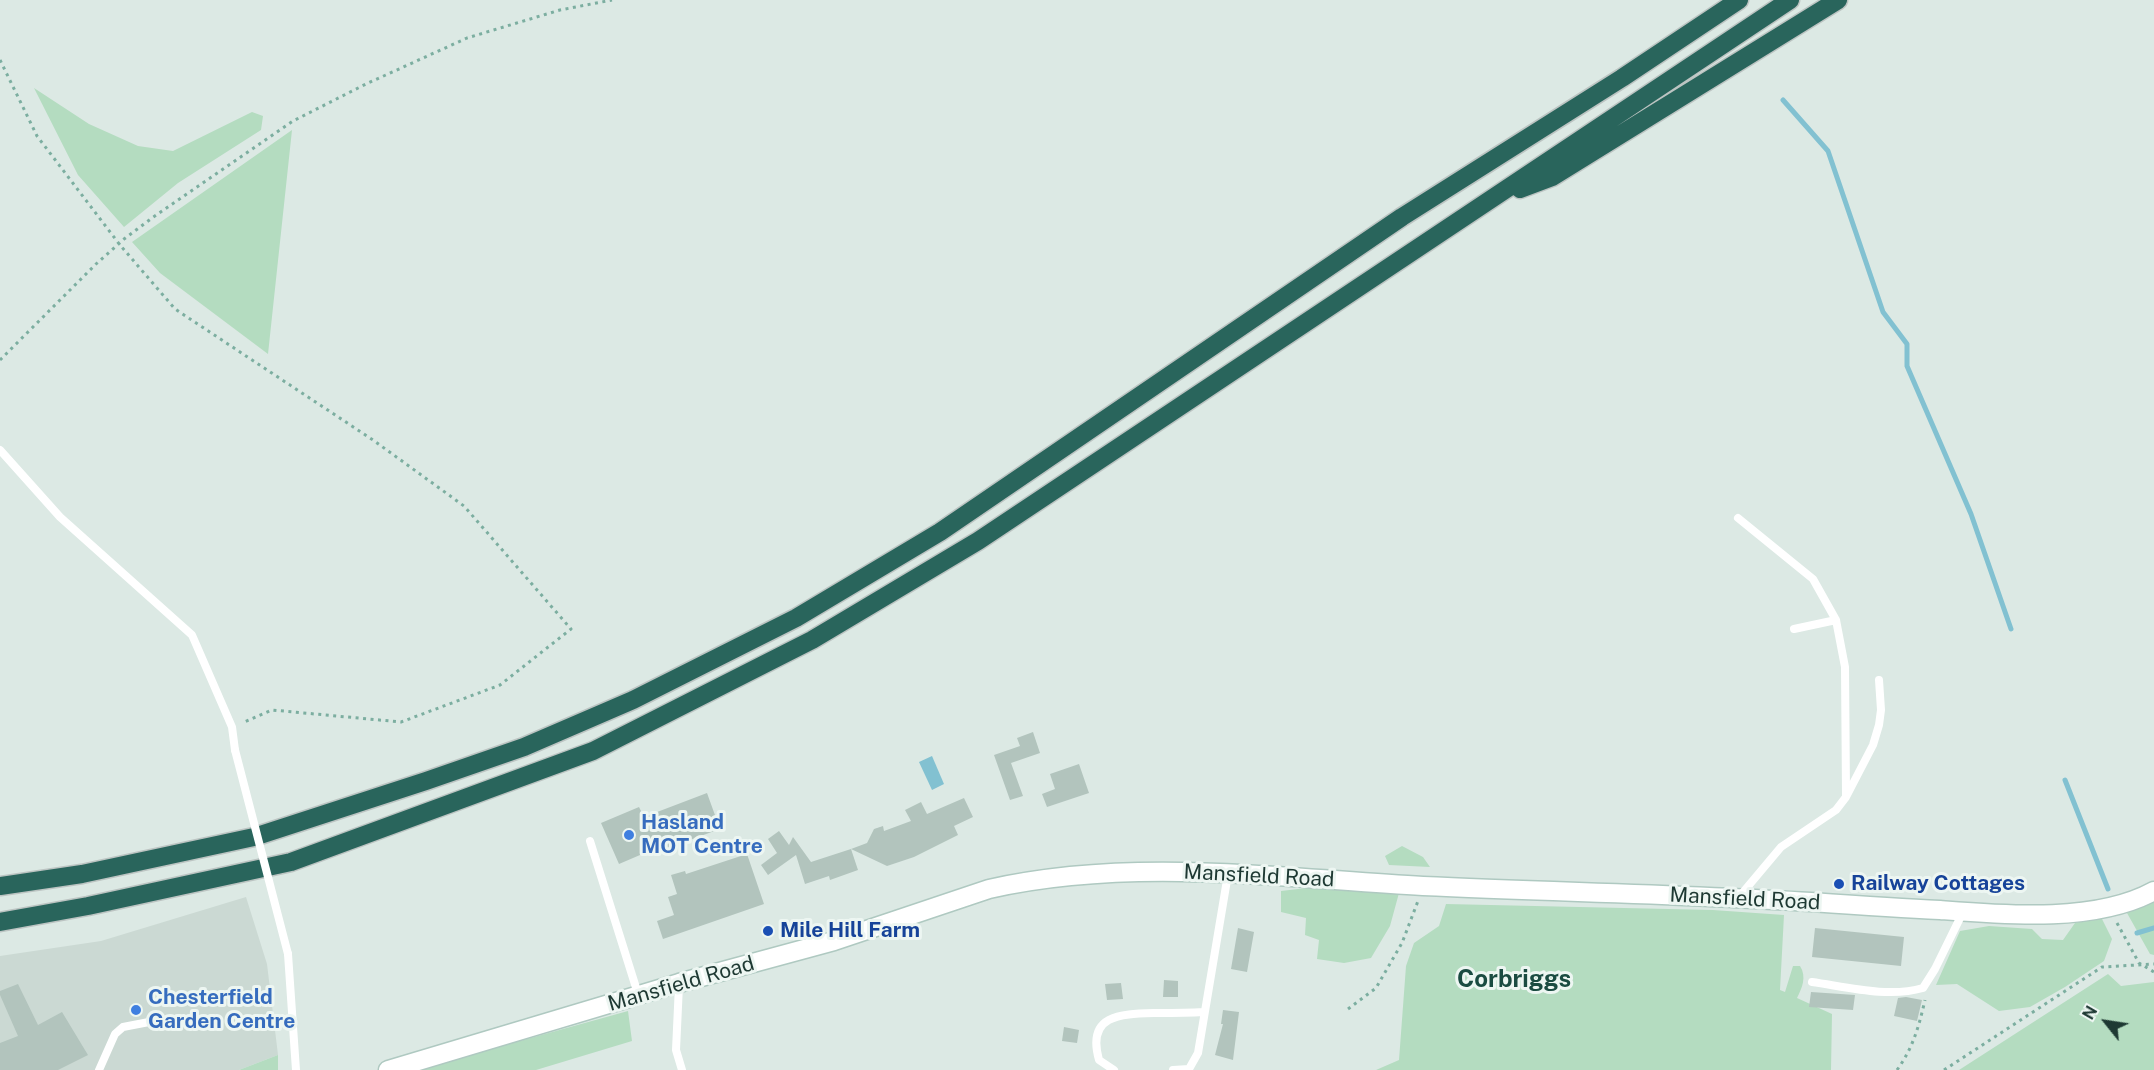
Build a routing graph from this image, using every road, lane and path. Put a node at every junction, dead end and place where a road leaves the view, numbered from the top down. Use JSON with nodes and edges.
{"nodes":[{"id":1,"x":612,"y":0,"type":"edge"},
{"id":2,"x":1721,"y":0,"type":"edge"},
{"id":3,"x":1739,"y":0,"type":"edge"},
{"id":4,"x":1790,"y":0,"type":"edge"},
{"id":5,"x":1838,"y":0,"type":"edge"},
{"id":6,"x":0,"y":60,"type":"edge"},
{"id":7,"x":1622,"y":78,"type":"junction"},
{"id":8,"x":1493,"y":199,"type":"junction"},
{"id":9,"x":120,"y":244,"type":"junction"},
{"id":10,"x":0,"y":360,"type":"edge"},
{"id":11,"x":0,"y":450,"type":"edge"},
{"id":12,"x":1738,"y":518,"type":"dead end"},
{"id":13,"x":1836,"y":620,"type":"junction"},
{"id":14,"x":1794,"y":629,"type":"dead end"},
{"id":15,"x":1879,"y":680,"type":"dead end"},
{"id":16,"x":232,"y":727,"type":"junction"},
{"id":17,"x":1846,"y":797,"type":"junction"},
{"id":18,"x":590,"y":841,"type":"dead end"},
{"id":19,"x":1228,"y":874,"type":"junction"},
{"id":20,"x":0,"y":886,"type":"edge"},
{"id":21,"x":1424,"y":886,"type":"junction"},
{"id":22,"x":2154,"y":891,"type":"edge"},
{"id":23,"x":1738,"y":898,"type":"junction"},
{"id":24,"x":1963,"y":912,"type":"junction"},
{"id":25,"x":2112,"y":912,"type":"junction"},
{"id":26,"x":0,"y":922,"type":"edge"},
{"id":27,"x":2139,"y":963,"type":"junction"},
{"id":28,"x":2154,"y":964,"type":"edge"},
{"id":29,"x":2154,"y":972,"type":"edge"},
{"id":30,"x":1812,"y":982,"type":"dead end"},
{"id":31,"x":679,"y":983,"type":"junction"},
{"id":32,"x":639,"y":995,"type":"junction"},
{"id":33,"x":1926,"y":996,"type":"dead end"},
{"id":34,"x":1348,"y":1009,"type":"dead end"},
{"id":35,"x":1203,"y":1012,"type":"junction"},
{"id":36,"x":149,"y":1022,"type":"dead end"},
{"id":37,"x":99,"y":1070,"type":"edge"},
{"id":38,"x":296,"y":1070,"type":"edge"},
{"id":39,"x":388,"y":1070,"type":"edge"},
{"id":40,"x":682,"y":1070,"type":"edge"},
{"id":41,"x":1114,"y":1070,"type":"edge"},
{"id":42,"x":1173,"y":1070,"type":"edge"},
{"id":43,"x":1897,"y":1070,"type":"edge"},
{"id":44,"x":1944,"y":1070,"type":"edge"}],
"edges":[{"from":1,"to":9,"type":"path"},
{"from":2,"to":7,"type":"highway"},
{"from":3,"to":7,"type":"highway"},
{"from":4,"to":8,"type":"highway"},
{"from":5,"to":8,"type":"highway"},
{"from":6,"to":9,"type":"path"},
{"from":7,"to":20,"type":"highway"},
{"from":8,"to":26,"type":"highway"},
{"from":9,"to":10,"type":"path"},
{"from":9,"to":16,"type":"path"},
{"from":11,"to":16,"type":"lane"},
{"from":12,"to":13,"type":"lane"},
{"from":13,"to":14,"type":"lane"},
{"from":13,"to":17,"type":"lane"},
{"from":15,"to":17,"type":"lane"},
{"from":16,"to":38,"type":"lane","bridge":true},
{"from":17,"to":23,"type":"lane"},
{"from":18,"to":32,"type":"lane"},
{"from":19,"to":21,"type":"main road","name":"Mansfield Road"},
{"from":19,"to":31,"type":"main road","name":"Mansfield Road"},
{"from":19,"to":35,"type":"lane"},
{"from":21,"to":23,"type":"main road","name":"Mansfield Road"},
{"from":21,"to":34,"type":"path"},
{"from":22,"to":25,"type":"main road","name":"Mansfield Road"},
{"from":23,"to":24,"type":"main road","name":"Mansfield Road"},
{"from":24,"to":25,"type":"main road","name":"Mansfield Road"},
{"from":24,"to":30,"type":"lane"},
{"from":25,"to":27,"type":"path"},
{"from":27,"to":28,"type":"path"},
{"from":27,"to":29,"type":"path"},
{"from":27,"to":44,"type":"path"},
{"from":31,"to":32,"type":"main road","name":"Mansfield Road"},
{"from":31,"to":40,"type":"lane"},
{"from":32,"to":39,"type":"main road","name":"Mansfield Road"},
{"from":33,"to":43,"type":"path"},
{"from":35,"to":41,"type":"lane"},
{"from":35,"to":42,"type":"lane"},
{"from":36,"to":37,"type":"lane"}]}
